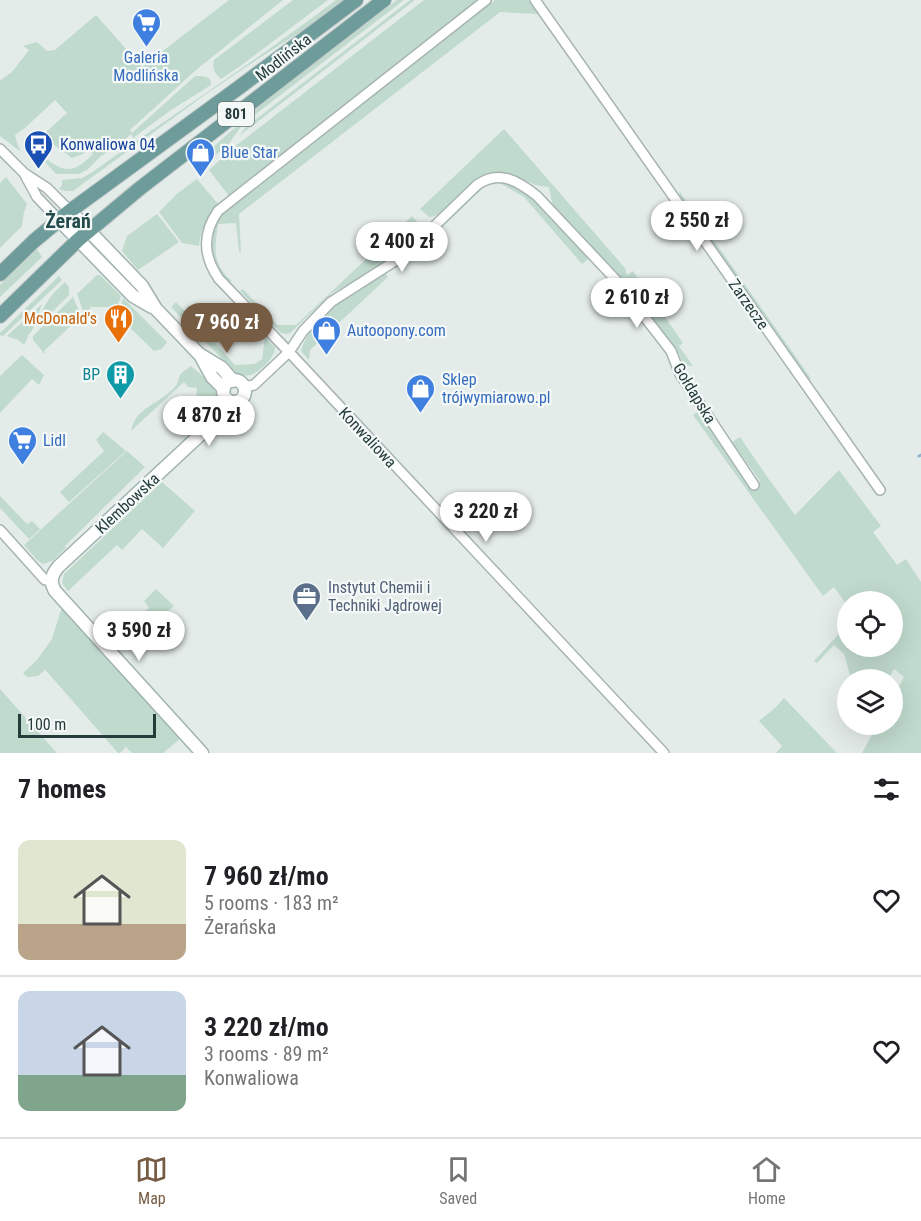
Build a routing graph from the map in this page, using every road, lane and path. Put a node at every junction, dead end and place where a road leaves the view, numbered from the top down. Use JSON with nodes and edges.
{"nodes":[{"id":1,"x":356,"y":0,"type":"edge"},
{"id":2,"x":384,"y":0,"type":"edge"},
{"id":3,"x":486,"y":0,"type":"edge"},
{"id":4,"x":535,"y":0,"type":"edge"},
{"id":5,"x":0,"y":148,"type":"edge"},
{"id":6,"x":24,"y":173,"type":"junction"},
{"id":7,"x":64,"y":216,"type":"junction"},
{"id":8,"x":84,"y":236,"type":"junction"},
{"id":9,"x":0,"y":274,"type":"edge"},
{"id":10,"x":0,"y":316,"type":"edge"},
{"id":11,"x":289,"y":352,"type":"junction"},
{"id":12,"x":233,"y":386,"type":"junction"},
{"id":13,"x":230,"y":401,"type":"junction"},
{"id":14,"x":754,"y":485,"type":"dead end"},
{"id":15,"x":880,"y":490,"type":"dead end"},
{"id":16,"x":0,"y":530,"type":"edge"},
{"id":17,"x":51,"y":580,"type":"junction"},
{"id":18,"x":202,"y":753,"type":"edge"},
{"id":19,"x":664,"y":753,"type":"edge"}],
"edges":[{"from":1,"to":7,"type":"main road","name":"Modlińska","number":"801"},
{"from":2,"to":8,"type":"main road","name":"Modlińska","number":"801"},
{"from":3,"to":11,"type":"street","name":"Konwaliowa"},
{"from":4,"to":15,"type":"street","name":"Zarzecze"},
{"from":5,"to":6,"type":"street"},
{"from":6,"to":7,"type":"street"},
{"from":6,"to":7,"type":"street"},
{"from":7,"to":8,"type":"street"},
{"from":7,"to":9,"type":"main road","name":"Modlińska","number":"801"},
{"from":8,"to":10,"type":"main road","name":"Modlińska","number":"801"},
{"from":8,"to":12,"type":"street"},
{"from":11,"to":12,"type":"street"},
{"from":11,"to":14,"type":"street","name":"Gołdapska"},
{"from":11,"to":19,"type":"street","name":"Konwaliowa"},
{"from":12,"to":13,"type":"street"},
{"from":12,"to":13,"type":"street"},
{"from":13,"to":17,"type":"street","name":"Klembowska"},
{"from":16,"to":17,"type":"street"},
{"from":17,"to":18,"type":"street"}]}
